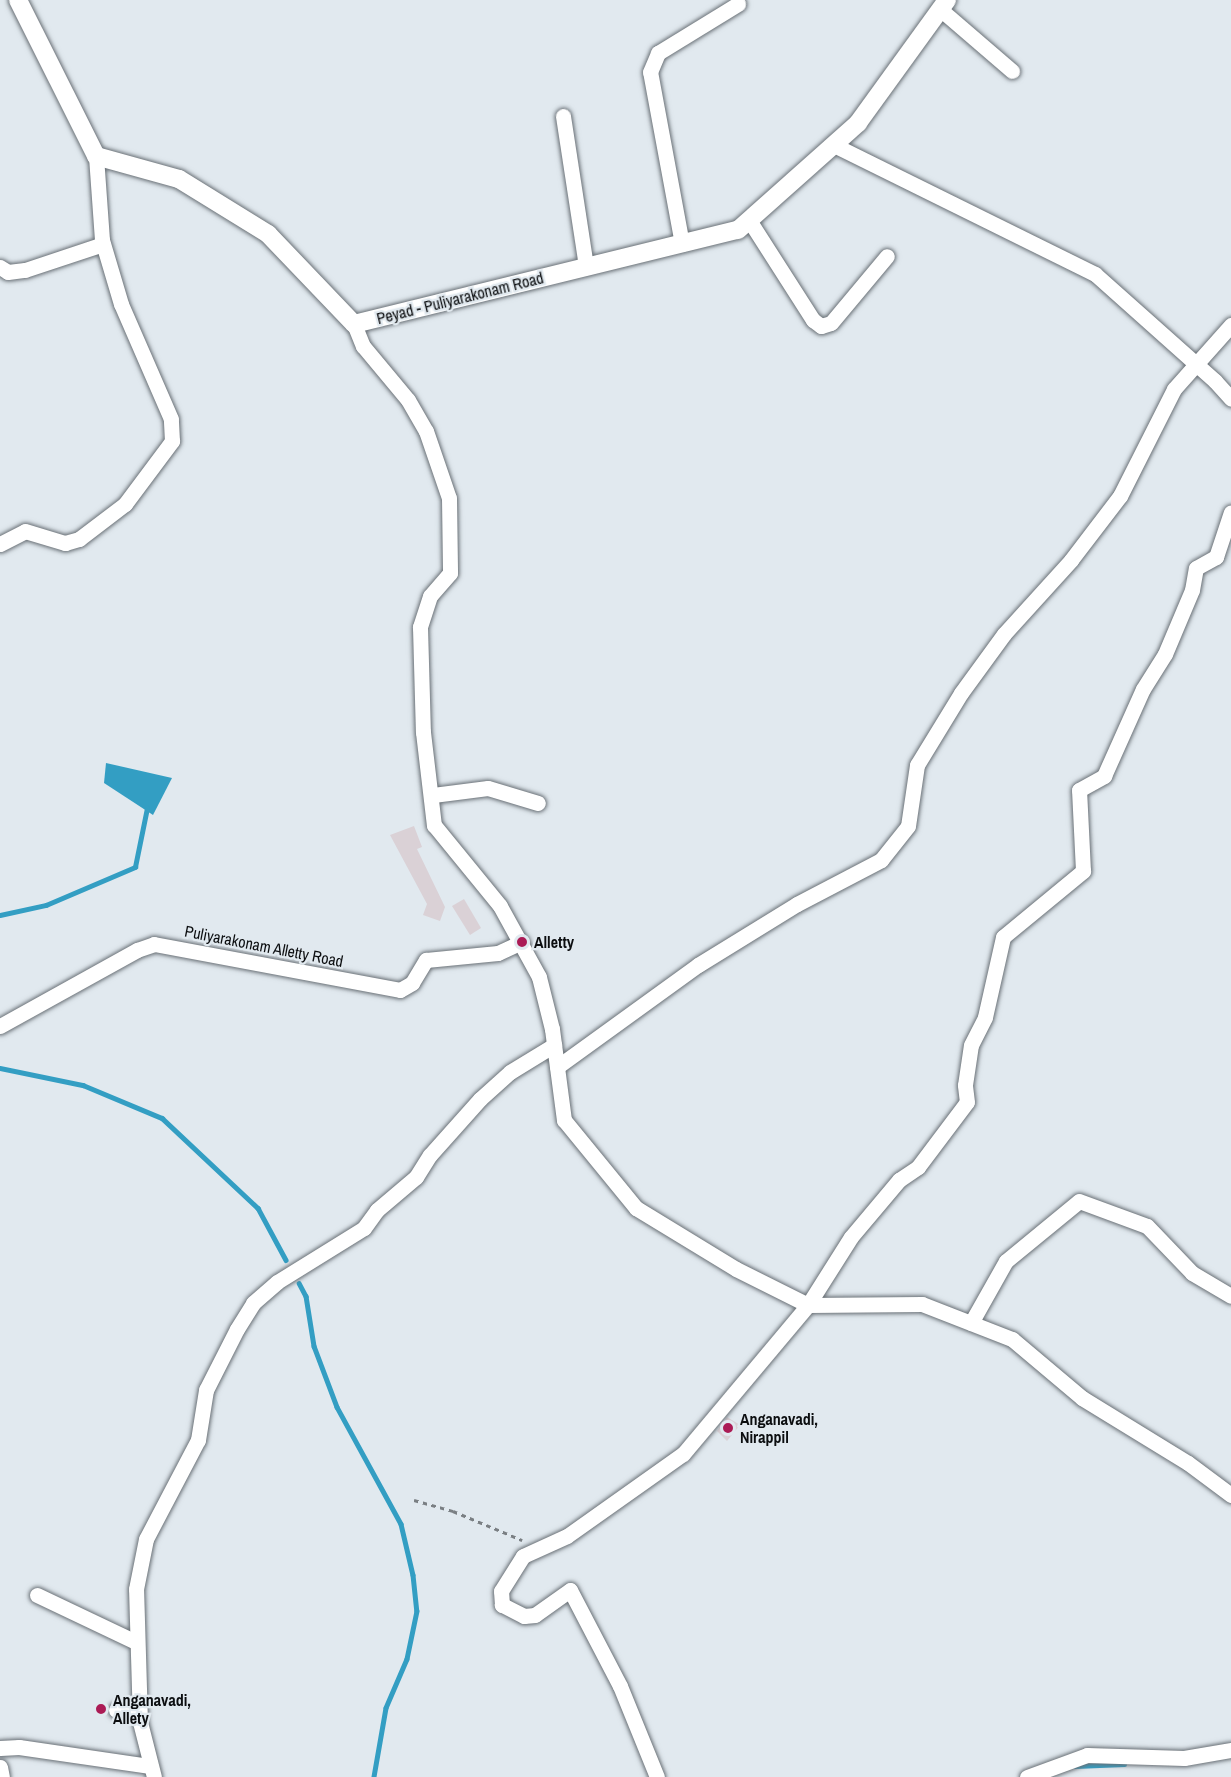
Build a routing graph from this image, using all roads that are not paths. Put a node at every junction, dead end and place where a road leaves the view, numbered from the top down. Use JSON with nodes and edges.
{"nodes":[{"id":1,"x":18,"y":0,"type":"edge"},
{"id":2,"x":738,"y":4,"type":"dead end"},
{"id":3,"x":943,"y":5,"type":"edge"},
{"id":4,"x":1012,"y":70,"type":"dead end"},
{"id":5,"x":563,"y":116,"type":"dead end"},
{"id":6,"x":834,"y":145,"type":"junction"},
{"id":7,"x":96,"y":156,"type":"junction"},
{"id":8,"x":749,"y":220,"type":"junction"},
{"id":9,"x":103,"y":244,"type":"junction"},
{"id":10,"x":682,"y":244,"type":"junction"},
{"id":11,"x":887,"y":256,"type":"dead end"},
{"id":12,"x":0,"y":267,"type":"edge"},
{"id":13,"x":586,"y":267,"type":"junction"},
{"id":14,"x":354,"y":324,"type":"junction"},
{"id":15,"x":1230,"y":332,"type":"edge"},
{"id":16,"x":1196,"y":363,"type":"junction"},
{"id":17,"x":1231,"y":399,"type":"edge"},
{"id":18,"x":1231,"y":512,"type":"edge"},
{"id":19,"x":0,"y":544,"type":"edge"},
{"id":20,"x":433,"y":795,"type":"junction"},
{"id":21,"x":538,"y":803,"type":"dead end"},
{"id":22,"x":522,"y":942,"type":"junction"},
{"id":23,"x":0,"y":1026,"type":"edge"},
{"id":24,"x":554,"y":1045,"type":"junction"},
{"id":25,"x":557,"y":1067,"type":"junction"},
{"id":26,"x":1231,"y":1296,"type":"edge"},
{"id":27,"x":808,"y":1305,"type":"junction"},
{"id":28,"x":971,"y":1323,"type":"junction"},
{"id":29,"x":1231,"y":1495,"type":"edge"},
{"id":30,"x":37,"y":1595,"type":"dead end"},
{"id":31,"x":136,"y":1642,"type":"junction"},
{"id":32,"x":139,"y":1709,"type":"junction"},
{"id":33,"x":116,"y":1710,"type":"dead end"},
{"id":34,"x":0,"y":1748,"type":"edge"},
{"id":35,"x":1231,"y":1750,"type":"edge"},
{"id":36,"x":0,"y":1767,"type":"edge"},
{"id":37,"x":152,"y":1772,"type":"edge"},
{"id":38,"x":2,"y":1777,"type":"edge"},
{"id":39,"x":657,"y":1777,"type":"edge"},
{"id":40,"x":1027,"y":1777,"type":"edge"}],
"edges":[{"from":1,"to":7,"type":"main road"},
{"from":2,"to":10,"type":"street"},
{"from":3,"to":4,"type":"street"},
{"from":3,"to":6,"type":"main road","name":"Peyad - Puliyarakonam Road"},
{"from":5,"to":13,"type":"street"},
{"from":6,"to":8,"type":"main road","name":"Peyad - Puliyarakonam Road"},
{"from":6,"to":16,"type":"street"},
{"from":7,"to":9,"type":"street"},
{"from":7,"to":14,"type":"main road","name":"Peyad - Puliyarakonam Road"},
{"from":8,"to":10,"type":"main road","name":"Peyad - Puliyarakonam Road"},
{"from":8,"to":11,"type":"street"},
{"from":9,"to":12,"type":"street"},
{"from":9,"to":19,"type":"street"},
{"from":10,"to":13,"type":"main road","name":"Peyad - Puliyarakonam Road"},
{"from":13,"to":14,"type":"main road","name":"Peyad - Puliyarakonam Road"},
{"from":14,"to":20,"type":"street"},
{"from":15,"to":16,"type":"street"},
{"from":16,"to":17,"type":"street"},
{"from":16,"to":25,"type":"street"},
{"from":18,"to":27,"type":"street"},
{"from":20,"to":21,"type":"street"},
{"from":20,"to":22,"type":"street"},
{"from":22,"to":23,"type":"street","name":"Puliyarakonam Alletty Road"},
{"from":22,"to":24,"type":"street"},
{"from":24,"to":25,"type":"street"},
{"from":24,"to":31,"type":"street"},
{"from":25,"to":27,"type":"street"},
{"from":26,"to":28,"type":"street"},
{"from":27,"to":28,"type":"street"},
{"from":27,"to":39,"type":"street"},
{"from":28,"to":29,"type":"street"},
{"from":30,"to":31,"type":"street"},
{"from":31,"to":32,"type":"street"},
{"from":32,"to":33,"type":"street"},
{"from":32,"to":37,"type":"street"},
{"from":34,"to":37,"type":"street"},
{"from":35,"to":40,"type":"street"},
{"from":36,"to":38,"type":"street"}]}
